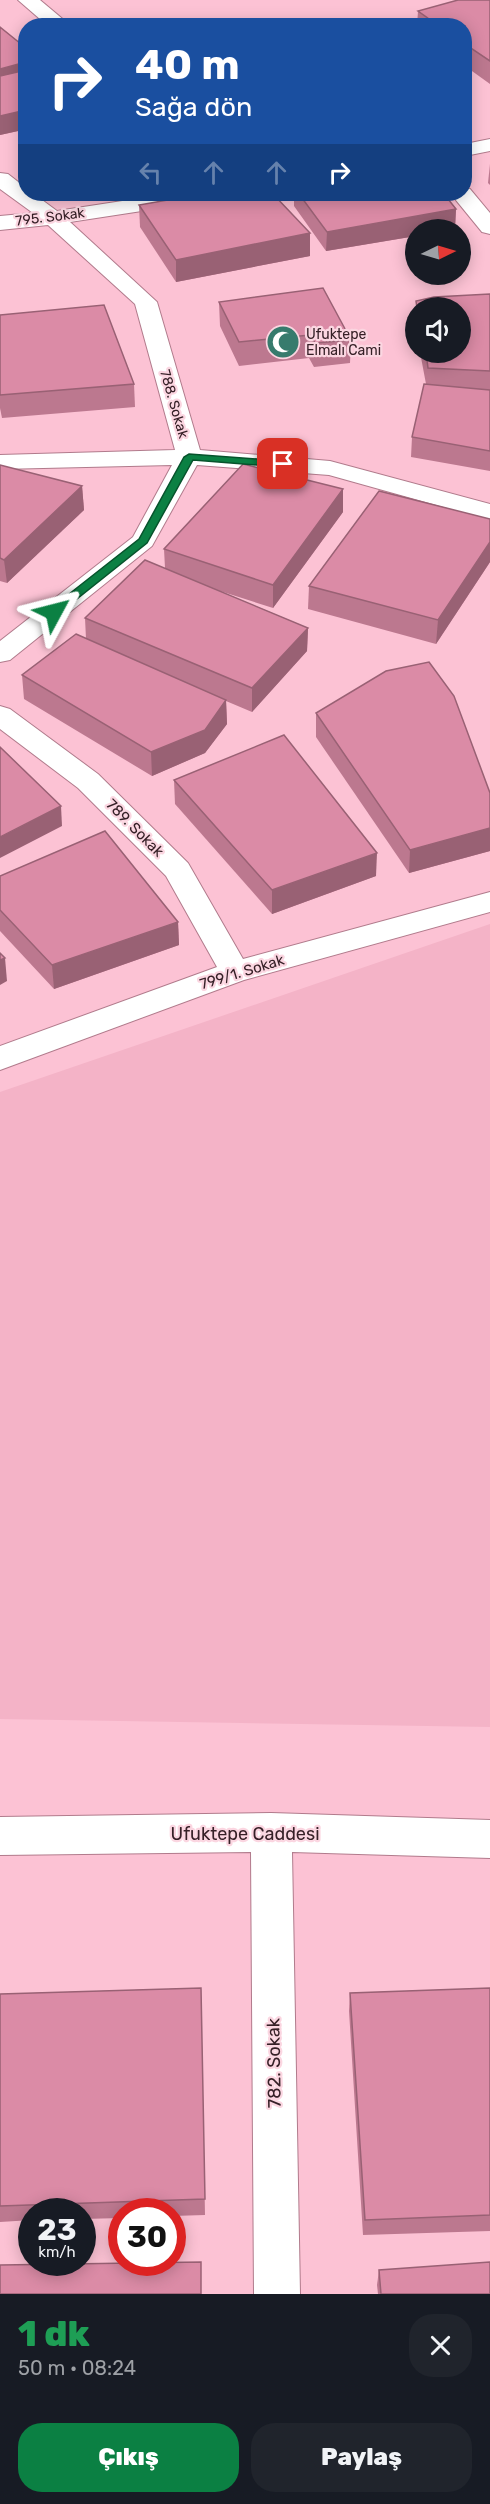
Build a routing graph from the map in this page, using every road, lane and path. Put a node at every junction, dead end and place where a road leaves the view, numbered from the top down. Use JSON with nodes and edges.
{"nodes":[{"id":1,"x":28,"y":0,"type":"edge"},
{"id":2,"x":51,"y":18,"type":"edge"},
{"id":3,"x":490,"y":145,"type":"edge"},
{"id":4,"x":472,"y":149,"type":"edge"},
{"id":5,"x":0,"y":178,"type":"edge"},
{"id":6,"x":18,"y":192,"type":"edge"},
{"id":7,"x":30,"y":201,"type":"edge"},
{"id":8,"x":162,"y":201,"type":"edge"},
{"id":9,"x":468,"y":201,"type":"edge"},
{"id":10,"x":53,"y":218,"type":"junction"},
{"id":11,"x":0,"y":223,"type":"edge"},
{"id":12,"x":490,"y":227,"type":"edge"},
{"id":13,"x":189,"y":457,"type":"junction"},
{"id":14,"x":0,"y":462,"type":"edge"},
{"id":15,"x":490,"y":512,"type":"edge"},
{"id":16,"x":0,"y":654,"type":"edge"},
{"id":17,"x":0,"y":715,"type":"edge"},
{"id":18,"x":490,"y":902,"type":"edge"},
{"id":19,"x":235,"y":972,"type":"junction"},
{"id":20,"x":0,"y":1059,"type":"edge"},
{"id":21,"x":271,"y":1832,"type":"junction"},
{"id":22,"x":0,"y":1836,"type":"edge"},
{"id":23,"x":490,"y":1839,"type":"edge"},
{"id":24,"x":277,"y":2294,"type":"edge"}],
"edges":[{"from":1,"to":2,"type":"street"},
{"from":3,"to":4,"type":"street"},
{"from":5,"to":6,"type":"street","name":"788. Sokak"},
{"from":7,"to":10,"type":"street","name":"788. Sokak"},
{"from":8,"to":10,"type":"street","name":"795. Sokak"},
{"from":9,"to":12,"type":"street"},
{"from":10,"to":11,"type":"street","name":"795. Sokak"},
{"from":10,"to":13,"type":"street","name":"788. Sokak"},
{"from":13,"to":14,"type":"street"},
{"from":13,"to":15,"type":"street"},
{"from":13,"to":16,"type":"street","name":"788. Sokak"},
{"from":17,"to":19,"type":"street","name":"789. Sokak"},
{"from":18,"to":19,"type":"street","name":"799/1. Sokak"},
{"from":19,"to":20,"type":"street","name":"799/1. Sokak"},
{"from":21,"to":22,"type":"street","name":"Ufuktepe Caddesi"},
{"from":21,"to":23,"type":"street","name":"Ufuktepe Caddesi"},
{"from":21,"to":24,"type":"street","name":"782. Sokak"}]}
